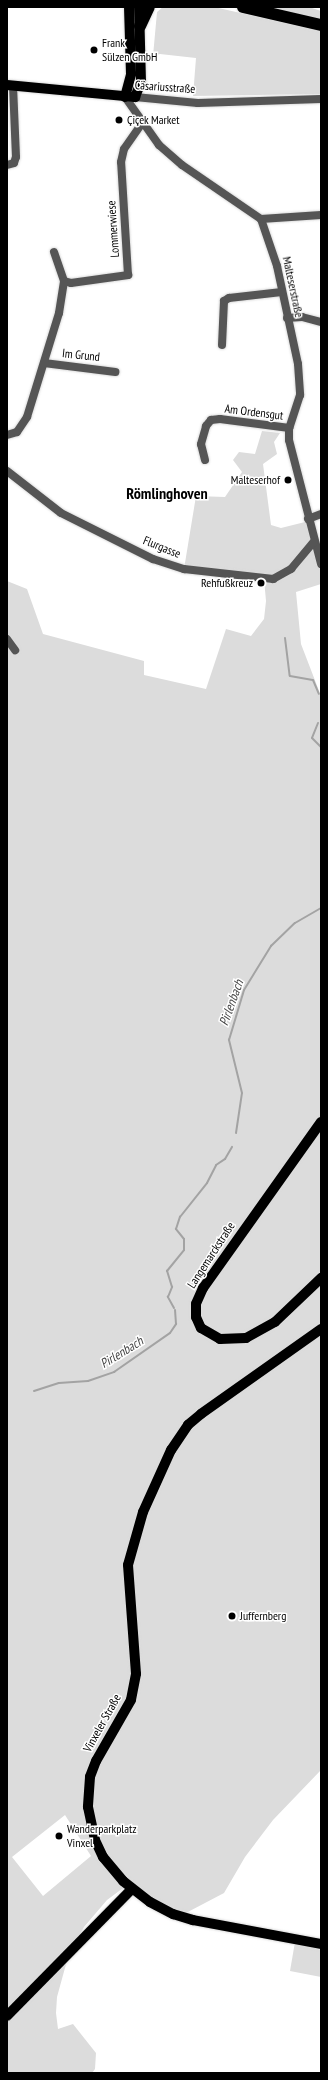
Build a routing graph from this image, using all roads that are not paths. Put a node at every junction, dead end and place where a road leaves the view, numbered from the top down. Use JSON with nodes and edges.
{"nodes":[{"id":1,"x":129,"y":7,"type":"edge"},
{"id":2,"x":139,"y":7,"type":"edge"},
{"id":3,"x":148,"y":7,"type":"edge"},
{"id":4,"x":243,"y":7,"type":"edge"},
{"id":5,"x":321,"y":25,"type":"edge"},
{"id":6,"x":140,"y":26,"type":"junction"},
{"id":7,"x":10,"y":85,"type":"edge"},
{"id":8,"x":130,"y":97,"type":"junction"},
{"id":9,"x":321,"y":99,"type":"edge"},
{"id":10,"x":142,"y":123,"type":"junction"},
{"id":11,"x":7,"y":165,"type":"edge"},
{"id":12,"x":321,"y":215,"type":"edge"},
{"id":13,"x":261,"y":219,"type":"junction"},
{"id":14,"x":54,"y":252,"type":"dead end"},
{"id":15,"x":64,"y":281,"type":"junction"},
{"id":16,"x":282,"y":292,"type":"junction"},
{"id":17,"x":287,"y":318,"type":"junction"},
{"id":18,"x":321,"y":322,"type":"edge"},
{"id":19,"x":222,"y":345,"type":"dead end"},
{"id":20,"x":44,"y":363,"type":"junction"},
{"id":21,"x":116,"y":372,"type":"dead end"},
{"id":22,"x":289,"y":428,"type":"junction"},
{"id":23,"x":7,"y":435,"type":"edge"},
{"id":24,"x":205,"y":460,"type":"dead end"},
{"id":25,"x":7,"y":471,"type":"edge"},
{"id":26,"x":321,"y":514,"type":"edge"},
{"id":27,"x":308,"y":518,"type":"junction"},
{"id":28,"x":314,"y":542,"type":"junction"},
{"id":29,"x":321,"y":564,"type":"edge"},
{"id":30,"x":7,"y":640,"type":"edge"},
{"id":31,"x":15,"y":650,"type":"dead end"},
{"id":32,"x":321,"y":1122,"type":"edge"},
{"id":33,"x":321,"y":1278,"type":"edge"},
{"id":34,"x":321,"y":1330,"type":"edge"},
{"id":35,"x":132,"y":1889,"type":"junction"},
{"id":36,"x":321,"y":1944,"type":"edge"},
{"id":37,"x":7,"y":2016,"type":"edge"}],
"edges":[{"from":1,"to":8,"type":"main road"},
{"from":2,"to":6,"type":"main road"},
{"from":3,"to":6,"type":"highway"},
{"from":4,"to":5,"type":"highway"},
{"from":6,"to":8,"type":"main road"},
{"from":7,"to":8,"type":"main road","name":"Cäsariusstraße"},
{"from":7,"to":11,"type":"street"},
{"from":8,"to":9,"type":"street","name":"Cäsariusstraße"},
{"from":8,"to":10,"type":"street"},
{"from":10,"to":13,"type":"street"},
{"from":10,"to":15,"type":"street","name":"Lommerwiese"},
{"from":12,"to":13,"type":"street"},
{"from":13,"to":16,"type":"street","name":"Malteserstraße"},
{"from":14,"to":15,"type":"street"},
{"from":15,"to":20,"type":"street"},
{"from":16,"to":17,"type":"street","name":"Malteserstraße"},
{"from":16,"to":19,"type":"street"},
{"from":17,"to":18,"type":"street"},
{"from":17,"to":22,"type":"street","name":"Malteserstraße"},
{"from":20,"to":21,"type":"street","name":"Im Grund"},
{"from":20,"to":23,"type":"street"},
{"from":22,"to":24,"type":"street","name":"Am Ordensgut"},
{"from":22,"to":27,"type":"street","name":"Malteserstraße"},
{"from":25,"to":28,"type":"street","name":"Flurgasse"},
{"from":26,"to":27,"type":"street"},
{"from":27,"to":28,"type":"street","name":"Malteserstraße"},
{"from":28,"to":29,"type":"street","name":"Malteserstraße"},
{"from":30,"to":31,"type":"street"},
{"from":32,"to":33,"type":"main road","name":"Langemarckstraße"},
{"from":34,"to":35,"type":"main road","name":"Vinxeler Straße"},
{"from":35,"to":36,"type":"main road","name":"Vinxeler Straße"},
{"from":35,"to":37,"type":"main road"}]}
